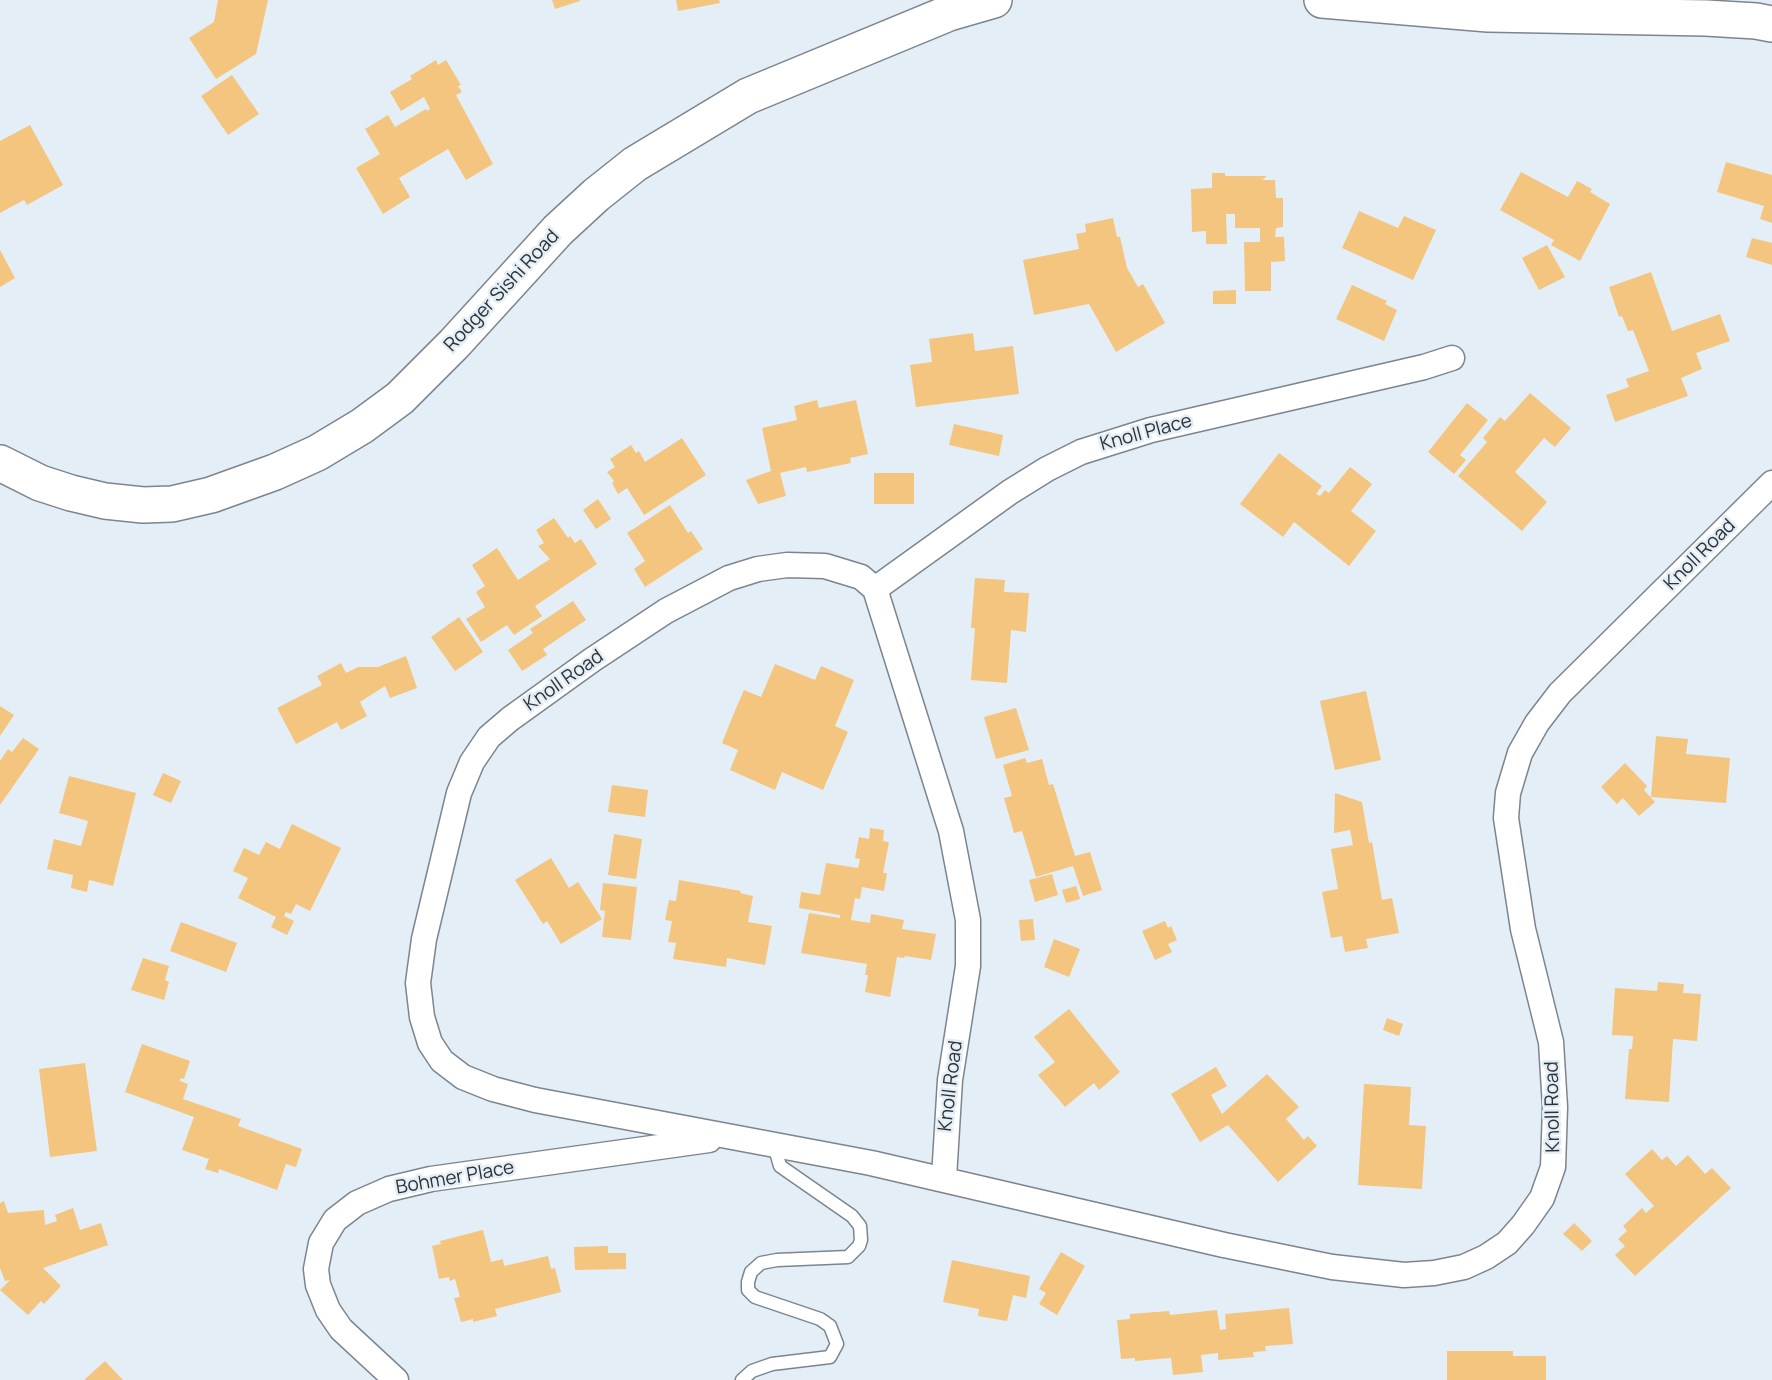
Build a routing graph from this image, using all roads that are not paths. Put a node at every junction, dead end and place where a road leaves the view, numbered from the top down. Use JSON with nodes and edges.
{"nodes":[{"id":1,"x":994,"y":0,"type":"edge"},
{"id":2,"x":1322,"y":0,"type":"edge"},
{"id":3,"x":1387,"y":3,"type":"edge"},
{"id":4,"x":1772,"y":24,"type":"edge"},
{"id":5,"x":1452,"y":358,"type":"dead end"},
{"id":6,"x":0,"y":463,"type":"edge"},
{"id":7,"x":1772,"y":484,"type":"edge"},
{"id":8,"x":875,"y":589,"type":"junction"},
{"id":9,"x":734,"y":1137,"type":"junction"},
{"id":10,"x":774,"y":1144,"type":"junction"},
{"id":11,"x":944,"y":1178,"type":"junction"},
{"id":12,"x":396,"y":1380,"type":"edge"},
{"id":13,"x":742,"y":1380,"type":"edge"}],
"edges":[{"from":1,"to":6,"type":"main road","name":"Rodger Sishi Road"},
{"from":2,"to":3,"type":"main road"},
{"from":3,"to":4,"type":"main road"},
{"from":5,"to":8,"type":"street","name":"Knoll Place"},
{"from":7,"to":11,"type":"street","name":"Knoll Road"},
{"from":8,"to":9,"type":"street","name":"Knoll Road"},
{"from":8,"to":11,"type":"street","name":"Knoll Road"},
{"from":9,"to":10,"type":"street","name":"Knoll Road"},
{"from":9,"to":12,"type":"street","name":"Bohmer Place"},
{"from":10,"to":11,"type":"street","name":"Knoll Road"},
{"from":10,"to":13,"type":"lane"}]}
